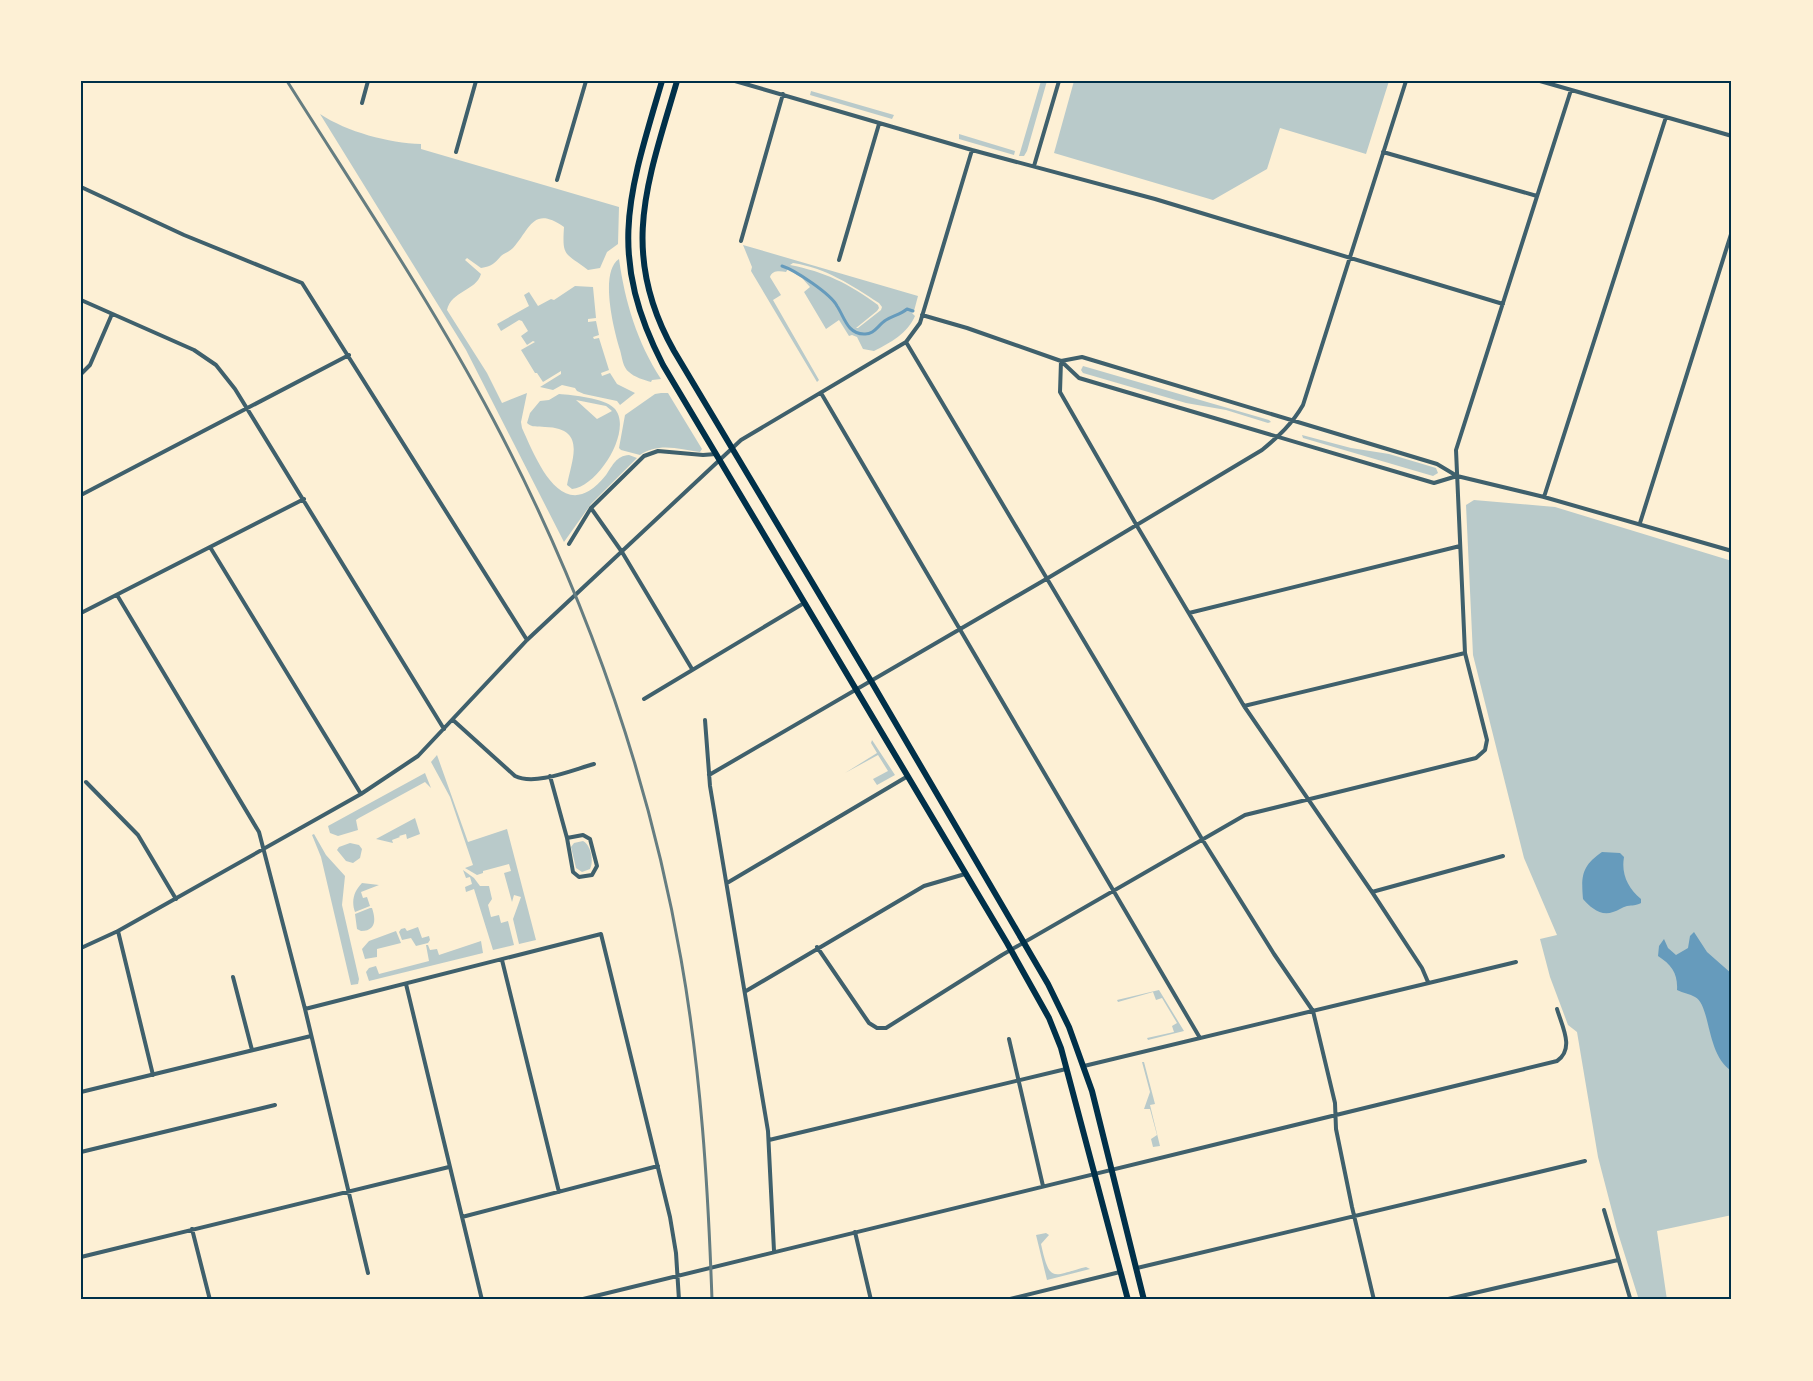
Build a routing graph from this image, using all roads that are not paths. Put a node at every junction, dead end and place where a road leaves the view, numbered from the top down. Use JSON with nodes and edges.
{"nodes":[{"id":1,"x":368,"y":81,"type":"edge"},
{"id":2,"x":476,"y":81,"type":"edge"},
{"id":3,"x":586,"y":81,"type":"edge"},
{"id":4,"x":662,"y":81,"type":"edge"},
{"id":5,"x":677,"y":81,"type":"edge"},
{"id":6,"x":735,"y":81,"type":"edge"},
{"id":7,"x":757,"y":81,"type":"edge"},
{"id":8,"x":1059,"y":81,"type":"edge"},
{"id":9,"x":1406,"y":81,"type":"edge"},
{"id":10,"x":1540,"y":81,"type":"edge"},
{"id":11,"x":755,"y":87,"type":"junction"},
{"id":12,"x":1571,"y":90,"type":"junction"},
{"id":13,"x":783,"y":94,"type":"junction"},
{"id":14,"x":362,"y":103,"type":"dead end"},
{"id":15,"x":1666,"y":117,"type":"junction"},
{"id":16,"x":879,"y":124,"type":"junction"},
{"id":17,"x":1732,"y":136,"type":"edge"},
{"id":18,"x":972,"y":150,"type":"junction"},
{"id":19,"x":456,"y":152,"type":"dead end"},
{"id":20,"x":1383,"y":152,"type":"junction"},
{"id":21,"x":1034,"y":166,"type":"junction"},
{"id":22,"x":557,"y":180,"type":"dead end"},
{"id":23,"x":81,"y":187,"type":"edge"},
{"id":24,"x":1537,"y":196,"type":"junction"},
{"id":25,"x":1732,"y":231,"type":"edge"},
{"id":26,"x":741,"y":241,"type":"dead end"},
{"id":27,"x":1349,"y":257,"type":"junction"},
{"id":28,"x":839,"y":260,"type":"dead end"},
{"id":29,"x":81,"y":300,"type":"edge"},
{"id":30,"x":1503,"y":304,"type":"junction"},
{"id":31,"x":112,"y":314,"type":"junction"},
{"id":32,"x":922,"y":315,"type":"junction"},
{"id":33,"x":906,"y":342,"type":"junction"},
{"id":34,"x":348,"y":355,"type":"junction"},
{"id":35,"x":1061,"y":361,"type":"junction"},
{"id":36,"x":81,"y":374,"type":"edge"},
{"id":37,"x":821,"y":393,"type":"junction"},
{"id":38,"x":247,"y":410,"type":"junction"},
{"id":39,"x":1293,"y":421,"type":"junction"},
{"id":40,"x":1279,"y":436,"type":"junction"},
{"id":41,"x":733,"y":448,"type":"junction"},
{"id":42,"x":716,"y":454,"type":"junction"},
{"id":43,"x":720,"y":461,"type":"junction"},
{"id":44,"x":1457,"y":476,"type":"junction"},
{"id":45,"x":81,"y":495,"type":"edge"},
{"id":46,"x":1544,"y":497,"type":"junction"},
{"id":47,"x":304,"y":499,"type":"junction"},
{"id":48,"x":591,"y":508,"type":"junction"},
{"id":49,"x":1640,"y":523,"type":"junction"},
{"id":50,"x":1137,"y":526,"type":"junction"},
{"id":51,"x":569,"y":544,"type":"dead end"},
{"id":52,"x":1460,"y":546,"type":"junction"},
{"id":53,"x":210,"y":547,"type":"junction"},
{"id":54,"x":1732,"y":551,"type":"edge"},
{"id":55,"x":622,"y":552,"type":"junction"},
{"id":56,"x":1048,"y":578,"type":"junction"},
{"id":57,"x":117,"y":595,"type":"junction"},
{"id":58,"x":804,"y":603,"type":"junction"},
{"id":59,"x":81,"y":613,"type":"edge"},
{"id":60,"x":1189,"y":613,"type":"junction"},
{"id":61,"x":961,"y":630,"type":"junction"},
{"id":62,"x":527,"y":640,"type":"junction"},
{"id":63,"x":1465,"y":653,"type":"junction"},
{"id":64,"x":692,"y":669,"type":"junction"},
{"id":65,"x":871,"y":681,"type":"junction"},
{"id":66,"x":857,"y":690,"type":"junction"},
{"id":67,"x":644,"y":699,"type":"dead end"},
{"id":68,"x":1244,"y":706,"type":"junction"},
{"id":69,"x":453,"y":720,"type":"junction"},
{"id":70,"x":705,"y":720,"type":"dead end"},
{"id":71,"x":444,"y":729,"type":"junction"},
{"id":72,"x":594,"y":764,"type":"dead end"},
{"id":73,"x":709,"y":775,"type":"junction"},
{"id":74,"x":550,"y":776,"type":"junction"},
{"id":75,"x":908,"y":776,"type":"junction"},
{"id":76,"x":86,"y":782,"type":"dead end"},
{"id":77,"x":361,"y":794,"type":"junction"},
{"id":78,"x":1307,"y":799,"type":"junction"},
{"id":79,"x":567,"y":838,"type":"junction"},
{"id":80,"x":1203,"y":839,"type":"junction"},
{"id":81,"x":265,"y":849,"type":"junction"},
{"id":82,"x":1503,"y":856,"type":"dead end"},
{"id":83,"x":965,"y":874,"type":"junction"},
{"id":84,"x":727,"y":883,"type":"junction"},
{"id":85,"x":1114,"y":890,"type":"junction"},
{"id":86,"x":1372,"y":892,"type":"junction"},
{"id":87,"x":176,"y":899,"type":"junction"},
{"id":88,"x":118,"y":931,"type":"junction"},
{"id":89,"x":1024,"y":943,"type":"junction"},
{"id":90,"x":817,"y":947,"type":"junction"},
{"id":91,"x":81,"y":948,"type":"edge"},
{"id":92,"x":1011,"y":950,"type":"junction"},
{"id":93,"x":502,"y":960,"type":"junction"},
{"id":94,"x":1516,"y":962,"type":"dead end"},
{"id":95,"x":233,"y":977,"type":"dead end"},
{"id":96,"x":1428,"y":982,"type":"junction"},
{"id":97,"x":405,"y":984,"type":"junction"},
{"id":98,"x":746,"y":991,"type":"junction"},
{"id":99,"x":305,"y":1009,"type":"junction"},
{"id":100,"x":1557,"y":1009,"type":"dead end"},
{"id":101,"x":1312,"y":1011,"type":"junction"},
{"id":102,"x":311,"y":1036,"type":"junction"},
{"id":103,"x":1200,"y":1038,"type":"junction"},
{"id":104,"x":1009,"y":1039,"type":"dead end"},
{"id":105,"x":252,"y":1050,"type":"junction"},
{"id":106,"x":1084,"y":1066,"type":"junction"},
{"id":107,"x":1067,"y":1068,"type":"junction"},
{"id":108,"x":153,"y":1075,"type":"junction"},
{"id":109,"x":1020,"y":1081,"type":"junction"},
{"id":110,"x":81,"y":1092,"type":"edge"},
{"id":111,"x":275,"y":1105,"type":"dead end"},
{"id":112,"x":1335,"y":1115,"type":"junction"},
{"id":113,"x":769,"y":1140,"type":"junction"},
{"id":114,"x":81,"y":1152,"type":"edge"},
{"id":115,"x":1585,"y":1161,"type":"dead end"},
{"id":116,"x":658,"y":1166,"type":"junction"},
{"id":117,"x":450,"y":1167,"type":"junction"},
{"id":118,"x":1112,"y":1168,"type":"junction"},
{"id":119,"x":1094,"y":1173,"type":"junction"},
{"id":120,"x":1043,"y":1186,"type":"junction"},
{"id":121,"x":348,"y":1190,"type":"junction"},
{"id":122,"x":559,"y":1192,"type":"junction"},
{"id":123,"x":1604,"y":1210,"type":"dead end"},
{"id":124,"x":462,"y":1217,"type":"junction"},
{"id":125,"x":1354,"y":1218,"type":"junction"},
{"id":126,"x":192,"y":1229,"type":"junction"},
{"id":127,"x":855,"y":1232,"type":"junction"},
{"id":128,"x":774,"y":1251,"type":"junction"},
{"id":129,"x":81,"y":1257,"type":"edge"},
{"id":130,"x":1618,"y":1260,"type":"junction"},
{"id":131,"x":1137,"y":1268,"type":"junction"},
{"id":132,"x":1120,"y":1272,"type":"junction"},
{"id":133,"x":368,"y":1273,"type":"dead end"},
{"id":134,"x":678,"y":1275,"type":"junction"},
{"id":135,"x":1630,"y":1298,"type":"dead end"},
{"id":136,"x":210,"y":1300,"type":"edge"},
{"id":137,"x":482,"y":1300,"type":"edge"},
{"id":138,"x":579,"y":1300,"type":"edge"},
{"id":139,"x":679,"y":1300,"type":"edge"},
{"id":140,"x":872,"y":1300,"type":"edge"},
{"id":141,"x":1006,"y":1300,"type":"edge"},
{"id":142,"x":1128,"y":1300,"type":"edge"},
{"id":143,"x":1144,"y":1300,"type":"edge"},
{"id":144,"x":1374,"y":1300,"type":"edge"},
{"id":145,"x":1444,"y":1300,"type":"edge"}],
"edges":[{"from":1,"to":14,"type":"street"},
{"from":2,"to":19,"type":"street"},
{"from":3,"to":22,"type":"street"},
{"from":4,"to":42,"type":"main road"},
{"from":5,"to":41,"type":"main road"},
{"from":6,"to":11,"type":"street"},
{"from":7,"to":11,"type":"street"},
{"from":8,"to":21,"type":"street"},
{"from":9,"to":20,"type":"street"},
{"from":10,"to":12,"type":"street"},
{"from":11,"to":13,"type":"street"},
{"from":12,"to":15,"type":"street"},
{"from":12,"to":24,"type":"street"},
{"from":13,"to":16,"type":"street"},
{"from":13,"to":26,"type":"street"},
{"from":15,"to":17,"type":"street"},
{"from":15,"to":46,"type":"street"},
{"from":16,"to":18,"type":"street"},
{"from":16,"to":28,"type":"street"},
{"from":18,"to":21,"type":"street"},
{"from":18,"to":32,"type":"street"},
{"from":20,"to":24,"type":"street"},
{"from":20,"to":27,"type":"street"},
{"from":21,"to":27,"type":"street"},
{"from":23,"to":34,"type":"street"},
{"from":24,"to":30,"type":"street"},
{"from":25,"to":49,"type":"street"},
{"from":27,"to":30,"type":"street"},
{"from":27,"to":39,"type":"street"},
{"from":29,"to":31,"type":"street"},
{"from":30,"to":44,"type":"street"},
{"from":31,"to":36,"type":"street"},
{"from":31,"to":38,"type":"street"},
{"from":32,"to":33,"type":"street"},
{"from":32,"to":35,"type":"street"},
{"from":33,"to":37,"type":"street"},
{"from":33,"to":56,"type":"street"},
{"from":34,"to":38,"type":"street"},
{"from":34,"to":62,"type":"street"},
{"from":35,"to":39,"type":"street"},
{"from":35,"to":40,"type":"street"},
{"from":35,"to":50,"type":"street"},
{"from":37,"to":41,"type":"street"},
{"from":37,"to":61,"type":"street"},
{"from":38,"to":45,"type":"street"},
{"from":38,"to":47,"type":"street"},
{"from":39,"to":40,"type":"street"},
{"from":39,"to":44,"type":"street"},
{"from":40,"to":44,"type":"street"},
{"from":40,"to":50,"type":"street"},
{"from":41,"to":43,"type":"street"},
{"from":41,"to":65,"type":"main road"},
{"from":42,"to":43,"type":"main road"},
{"from":42,"to":48,"type":"street"},
{"from":43,"to":55,"type":"street"},
{"from":43,"to":58,"type":"main road"},
{"from":44,"to":46,"type":"street"},
{"from":44,"to":52,"type":"street"},
{"from":46,"to":49,"type":"street"},
{"from":47,"to":53,"type":"street"},
{"from":47,"to":71,"type":"street"},
{"from":48,"to":51,"type":"street"},
{"from":48,"to":55,"type":"street"},
{"from":49,"to":54,"type":"street"},
{"from":50,"to":56,"type":"street"},
{"from":50,"to":60,"type":"street"},
{"from":52,"to":60,"type":"street"},
{"from":52,"to":63,"type":"street"},
{"from":53,"to":57,"type":"street"},
{"from":53,"to":77,"type":"street"},
{"from":55,"to":62,"type":"street"},
{"from":55,"to":64,"type":"street"},
{"from":56,"to":61,"type":"street"},
{"from":56,"to":80,"type":"street"},
{"from":57,"to":59,"type":"street"},
{"from":57,"to":81,"type":"street"},
{"from":58,"to":64,"type":"street"},
{"from":58,"to":66,"type":"main road"},
{"from":60,"to":68,"type":"street"},
{"from":61,"to":65,"type":"street"},
{"from":61,"to":85,"type":"street"},
{"from":62,"to":69,"type":"street"},
{"from":63,"to":68,"type":"street"},
{"from":63,"to":78,"type":"street"},
{"from":64,"to":67,"type":"street"},
{"from":65,"to":66,"type":"street"},
{"from":65,"to":89,"type":"main road"},
{"from":66,"to":73,"type":"street"},
{"from":66,"to":75,"type":"main road"},
{"from":68,"to":78,"type":"street"},
{"from":69,"to":71,"type":"street"},
{"from":69,"to":74,"type":"street"},
{"from":70,"to":73,"type":"street"},
{"from":71,"to":77,"type":"street"},
{"from":72,"to":74,"type":"street"},
{"from":73,"to":84,"type":"street"},
{"from":74,"to":79,"type":"street"},
{"from":75,"to":83,"type":"main road"},
{"from":75,"to":84,"type":"street"},
{"from":76,"to":87,"type":"street"},
{"from":77,"to":81,"type":"street"},
{"from":78,"to":80,"type":"street"},
{"from":78,"to":86,"type":"street"},
{"from":79,"to":79,"type":"street"},
{"from":80,"to":85,"type":"street"},
{"from":80,"to":101,"type":"street"},
{"from":81,"to":87,"type":"street"},
{"from":81,"to":99,"type":"street"},
{"from":82,"to":86,"type":"street"},
{"from":83,"to":90,"type":"street"},
{"from":83,"to":92,"type":"main road"},
{"from":84,"to":98,"type":"street"},
{"from":85,"to":89,"type":"street"},
{"from":85,"to":103,"type":"street"},
{"from":86,"to":96,"type":"street"},
{"from":87,"to":88,"type":"street"},
{"from":88,"to":91,"type":"street"},
{"from":88,"to":108,"type":"street"},
{"from":89,"to":92,"type":"street"},
{"from":89,"to":106,"type":"main road"},
{"from":90,"to":92,"type":"street"},
{"from":90,"to":98,"type":"street"},
{"from":92,"to":107,"type":"main road"},
{"from":93,"to":97,"type":"street"},
{"from":93,"to":116,"type":"street"},
{"from":93,"to":122,"type":"street"},
{"from":94,"to":96,"type":"street"},
{"from":95,"to":105,"type":"street"},
{"from":96,"to":101,"type":"street"},
{"from":97,"to":99,"type":"street"},
{"from":97,"to":117,"type":"street"},
{"from":98,"to":113,"type":"street"},
{"from":99,"to":102,"type":"street"},
{"from":100,"to":112,"type":"street"},
{"from":101,"to":103,"type":"street"},
{"from":101,"to":112,"type":"street"},
{"from":102,"to":105,"type":"street"},
{"from":102,"to":121,"type":"street"},
{"from":103,"to":106,"type":"street"},
{"from":104,"to":109,"type":"street"},
{"from":105,"to":108,"type":"street"},
{"from":106,"to":118,"type":"main road"},
{"from":107,"to":109,"type":"street"},
{"from":107,"to":119,"type":"main road"},
{"from":108,"to":110,"type":"street"},
{"from":109,"to":113,"type":"street"},
{"from":109,"to":120,"type":"street"},
{"from":111,"to":114,"type":"street"},
{"from":112,"to":118,"type":"street"},
{"from":112,"to":125,"type":"street"},
{"from":113,"to":128,"type":"street"},
{"from":115,"to":125,"type":"street"},
{"from":116,"to":122,"type":"street"},
{"from":116,"to":134,"type":"street"},
{"from":117,"to":121,"type":"street"},
{"from":117,"to":124,"type":"street"},
{"from":118,"to":119,"type":"street"},
{"from":118,"to":131,"type":"main road"},
{"from":119,"to":120,"type":"street"},
{"from":119,"to":132,"type":"main road"},
{"from":120,"to":127,"type":"street"},
{"from":121,"to":126,"type":"street"},
{"from":121,"to":133,"type":"street"},
{"from":122,"to":124,"type":"street"},
{"from":123,"to":130,"type":"street"},
{"from":124,"to":137,"type":"street"},
{"from":125,"to":131,"type":"street"},
{"from":125,"to":144,"type":"street"},
{"from":126,"to":129,"type":"street"},
{"from":126,"to":136,"type":"street"},
{"from":127,"to":128,"type":"street"},
{"from":127,"to":140,"type":"street"},
{"from":128,"to":134,"type":"street"},
{"from":130,"to":135,"type":"street"},
{"from":130,"to":145,"type":"street"},
{"from":131,"to":143,"type":"main road"},
{"from":132,"to":141,"type":"street"},
{"from":132,"to":142,"type":"main road"},
{"from":134,"to":138,"type":"street"},
{"from":134,"to":139,"type":"street"}]}
